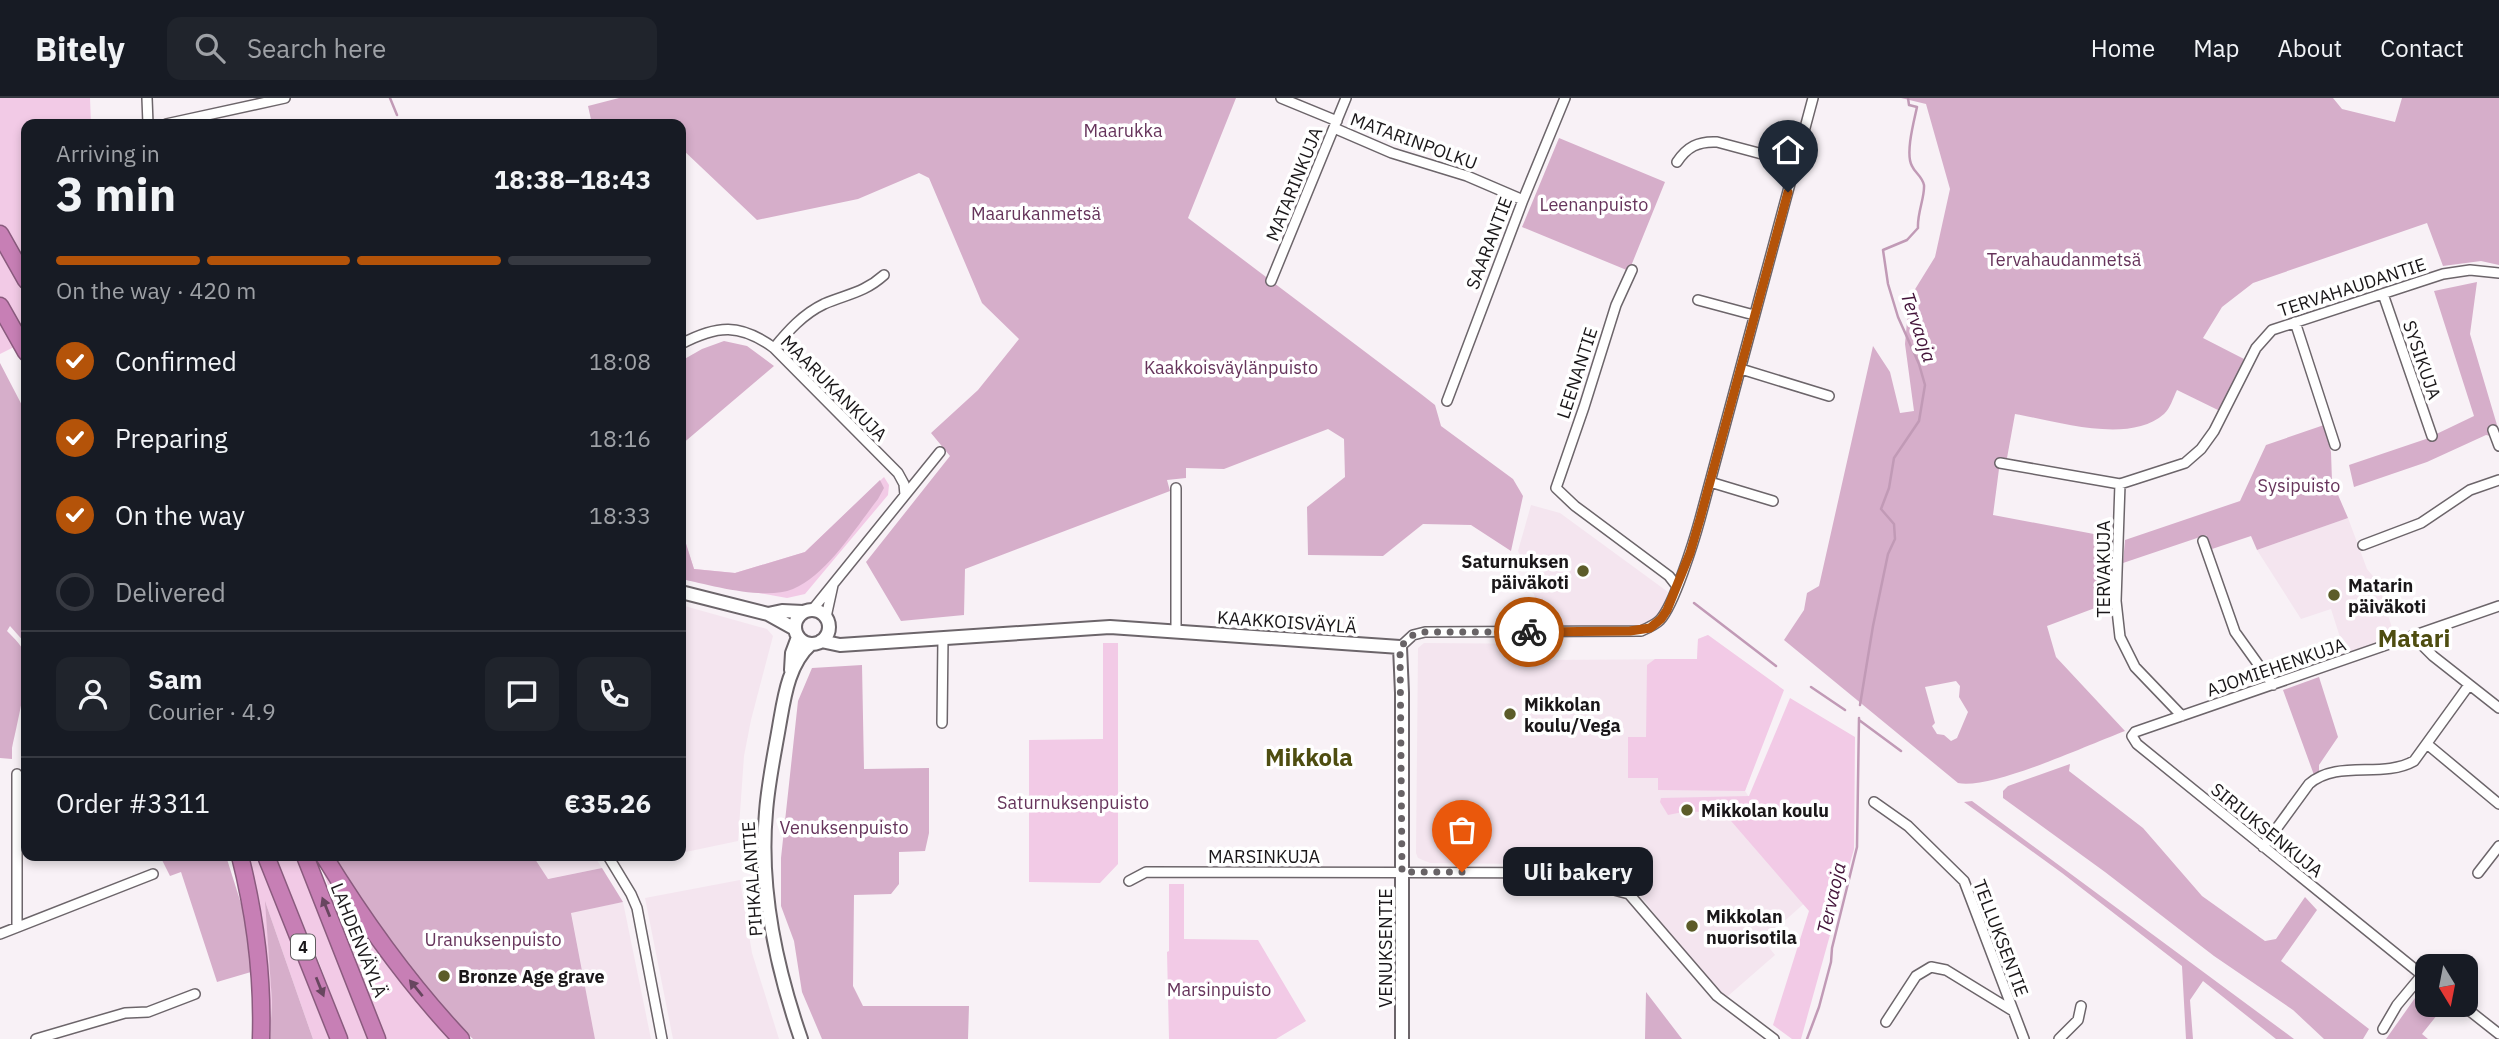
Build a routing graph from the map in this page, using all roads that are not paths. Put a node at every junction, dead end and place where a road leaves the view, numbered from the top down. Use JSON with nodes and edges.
{"nodes":[{"id":1,"x":147,"y":98,"type":"edge"},
{"id":2,"x":285,"y":98,"type":"edge"},
{"id":3,"x":1281,"y":98,"type":"edge"},
{"id":4,"x":1346,"y":98,"type":"edge"},
{"id":5,"x":1566,"y":98,"type":"edge"},
{"id":6,"x":1813,"y":98,"type":"edge"},
{"id":7,"x":250,"y":102,"type":"edge"},
{"id":8,"x":148,"y":119,"type":"edge"},
{"id":9,"x":185,"y":119,"type":"edge"},
{"id":10,"x":1336,"y":124,"type":"junction"},
{"id":11,"x":1677,"y":162,"type":"dead end"},
{"id":12,"x":1796,"y":163,"type":"junction"},
{"id":13,"x":1522,"y":200,"type":"junction"},
{"id":14,"x":0,"y":234,"type":"edge"},
{"id":15,"x":1632,"y":270,"type":"dead end"},
{"id":16,"x":21,"y":271,"type":"edge"},
{"id":17,"x":2499,"y":273,"type":"edge"},
{"id":18,"x":884,"y":275,"type":"dead end"},
{"id":19,"x":1271,"y":281,"type":"dead end"},
{"id":20,"x":2383,"y":294,"type":"junction"},
{"id":21,"x":1698,"y":300,"type":"dead end"},
{"id":22,"x":0,"y":306,"type":"edge"},
{"id":23,"x":1754,"y":315,"type":"junction"},
{"id":24,"x":2295,"y":322,"type":"junction"},
{"id":25,"x":686,"y":342,"type":"edge"},
{"id":26,"x":21,"y":343,"type":"edge"},
{"id":27,"x":774,"y":348,"type":"junction"},
{"id":28,"x":1741,"y":369,"type":"junction"},
{"id":29,"x":1829,"y":396,"type":"dead end"},
{"id":30,"x":1447,"y":401,"type":"dead end"},
{"id":31,"x":2493,"y":430,"type":"dead end"},
{"id":32,"x":2432,"y":436,"type":"dead end"},
{"id":33,"x":2335,"y":445,"type":"dead end"},
{"id":34,"x":2499,"y":446,"type":"edge"},
{"id":35,"x":940,"y":452,"type":"dead end"},
{"id":36,"x":2000,"y":463,"type":"dead end"},
{"id":37,"x":2499,"y":480,"type":"edge"},
{"id":38,"x":1710,"y":482,"type":"junction"},
{"id":39,"x":2120,"y":484,"type":"junction"},
{"id":40,"x":1176,"y":488,"type":"dead end"},
{"id":41,"x":905,"y":495,"type":"junction"},
{"id":42,"x":1773,"y":501,"type":"dead end"},
{"id":43,"x":2203,"y":541,"type":"dead end"},
{"id":44,"x":2363,"y":545,"type":"dead end"},
{"id":45,"x":833,"y":585,"type":"junction"},
{"id":46,"x":1676,"y":585,"type":"junction"},
{"id":47,"x":686,"y":593,"type":"edge"},
{"id":48,"x":2499,"y":606,"type":"edge"},
{"id":49,"x":808,"y":611,"type":"junction"},
{"id":50,"x":768,"y":614,"type":"junction"},
{"id":51,"x":827,"y":622,"type":"junction"},
{"id":52,"x":1176,"y":632,"type":"junction"},
{"id":53,"x":796,"y":633,"type":"junction"},
{"id":54,"x":2414,"y":637,"type":"junction"},
{"id":55,"x":943,"y":638,"type":"junction"},
{"id":56,"x":816,"y":642,"type":"junction"},
{"id":57,"x":864,"y":642,"type":"junction"},
{"id":58,"x":1400,"y":647,"type":"junction"},
{"id":59,"x":791,"y":674,"type":"junction"},
{"id":60,"x":2273,"y":685,"type":"junction"},
{"id":61,"x":2469,"y":685,"type":"junction"},
{"id":62,"x":2499,"y":708,"type":"edge"},
{"id":63,"x":2182,"y":716,"type":"junction"},
{"id":64,"x":943,"y":723,"type":"dead end"},
{"id":65,"x":2427,"y":744,"type":"junction"},
{"id":66,"x":17,"y":774,"type":"dead end"},
{"id":67,"x":1874,"y":802,"type":"dead end"},
{"id":68,"x":2499,"y":804,"type":"edge"},
{"id":69,"x":2499,"y":846,"type":"edge"},
{"id":70,"x":2263,"y":847,"type":"junction"},
{"id":71,"x":241,"y":861,"type":"edge"},
{"id":72,"x":268,"y":861,"type":"edge"},
{"id":73,"x":307,"y":861,"type":"edge"},
{"id":74,"x":327,"y":861,"type":"edge"},
{"id":75,"x":611,"y":861,"type":"edge"},
{"id":76,"x":1402,"y":872,"type":"junction"},
{"id":77,"x":2478,"y":873,"type":"dead end"},
{"id":78,"x":153,"y":874,"type":"dead end"},
{"id":79,"x":1129,"y":881,"type":"dead end"},
{"id":80,"x":17,"y":927,"type":"junction"},
{"id":81,"x":0,"y":934,"type":"edge"},
{"id":82,"x":2415,"y":969,"type":"edge"},
{"id":83,"x":2415,"y":987,"type":"edge"},
{"id":84,"x":195,"y":994,"type":"dead end"},
{"id":85,"x":2081,"y":1006,"type":"dead end"},
{"id":86,"x":2013,"y":1011,"type":"junction"},
{"id":87,"x":2477,"y":1017,"type":"edge"},
{"id":88,"x":1886,"y":1022,"type":"dead end"},
{"id":89,"x":2383,"y":1029,"type":"dead end"},
{"id":90,"x":2499,"y":1034,"type":"edge"},
{"id":91,"x":36,"y":1039,"type":"edge"},
{"id":92,"x":261,"y":1039,"type":"edge"},
{"id":93,"x":339,"y":1039,"type":"edge"},
{"id":94,"x":377,"y":1039,"type":"edge"},
{"id":95,"x":461,"y":1039,"type":"edge"},
{"id":96,"x":662,"y":1039,"type":"edge"},
{"id":97,"x":801,"y":1039,"type":"edge"},
{"id":98,"x":1402,"y":1039,"type":"edge"},
{"id":99,"x":1774,"y":1039,"type":"edge"},
{"id":100,"x":2024,"y":1039,"type":"edge"},
{"id":101,"x":2059,"y":1039,"type":"edge"}],
"edges":[{"from":1,"to":8,"type":"street"},
{"from":2,"to":7,"type":"street"},
{"from":3,"to":10,"type":"street","name":"MATARINPOLKU"},
{"from":4,"to":10,"type":"street","name":"MATARINKUJA"},
{"from":5,"to":13,"type":"street","name":"SAARANTIE"},
{"from":6,"to":12,"type":"street"},
{"from":7,"to":9,"type":"street"},
{"from":10,"to":13,"type":"street","name":"MATARINPOLKU"},
{"from":10,"to":19,"type":"street","name":"MATARINKUJA"},
{"from":11,"to":12,"type":"street"},
{"from":12,"to":23,"type":"street"},
{"from":13,"to":30,"type":"street","name":"SAARANTIE"},
{"from":14,"to":16,"type":"highway"},
{"from":15,"to":46,"type":"street","name":"LEENANTIE"},
{"from":17,"to":20,"type":"street","name":"TERVAHAUDANTIE"},
{"from":18,"to":27,"type":"street"},
{"from":20,"to":24,"type":"street","name":"TERVAHAUDANTIE"},
{"from":20,"to":32,"type":"street","name":"SYSIKUJA"},
{"from":21,"to":23,"type":"street"},
{"from":22,"to":26,"type":"highway"},
{"from":23,"to":28,"type":"street"},
{"from":24,"to":33,"type":"street"},
{"from":24,"to":39,"type":"street","name":"TERVAHAUDANTIE"},
{"from":25,"to":27,"type":"street","name":"MAARUKANKUJA"},
{"from":27,"to":41,"type":"street","name":"MAARUKANKUJA"},
{"from":28,"to":29,"type":"street"},
{"from":28,"to":38,"type":"street"},
{"from":31,"to":34,"type":"street"},
{"from":35,"to":41,"type":"street"},
{"from":36,"to":39,"type":"street","name":"TERVAHAUDANTIE"},
{"from":37,"to":44,"type":"street"},
{"from":38,"to":42,"type":"street"},
{"from":38,"to":46,"type":"street"},
{"from":39,"to":63,"type":"street","name":"TERVAKUJA"},
{"from":40,"to":52,"type":"street"},
{"from":41,"to":45,"type":"street"},
{"from":43,"to":60,"type":"street"},
{"from":45,"to":49,"type":"street"},
{"from":45,"to":51,"type":"street"},
{"from":46,"to":58,"type":"street"},
{"from":47,"to":50,"type":"street"},
{"from":48,"to":54,"type":"street","name":"AJOMIEHENKUJA"},
{"from":49,"to":50,"type":"street"},
{"from":49,"to":51,"type":"street"},
{"from":49,"to":53,"type":"street"},
{"from":50,"to":53,"type":"street"},
{"from":51,"to":56,"type":"street"},
{"from":51,"to":57,"type":"street","name":"KAAKKOISVÄYLÄ"},
{"from":52,"to":55,"type":"street","name":"KAAKKOISVÄYLÄ"},
{"from":52,"to":58,"type":"street","name":"KAAKKOISVÄYLÄ"},
{"from":53,"to":56,"type":"street"},
{"from":53,"to":59,"type":"street","name":"PIHKALANTIE"},
{"from":54,"to":60,"type":"street","name":"AJOMIEHENKUJA"},
{"from":54,"to":61,"type":"street"},
{"from":55,"to":57,"type":"street","name":"KAAKKOISVÄYLÄ"},
{"from":55,"to":64,"type":"street"},
{"from":56,"to":57,"type":"street","name":"KAAKKOISVÄYLÄ"},
{"from":56,"to":59,"type":"street","name":"PIHKALANTIE"},
{"from":58,"to":76,"type":"street","name":"VENUKSENTIE"},
{"from":59,"to":97,"type":"street","name":"PIHKALANTIE"},
{"from":60,"to":63,"type":"street","name":"AJOMIEHENKUJA"},
{"from":61,"to":62,"type":"street"},
{"from":61,"to":65,"type":"street"},
{"from":63,"to":70,"type":"street","name":"SIRIUKSENKUJA"},
{"from":65,"to":68,"type":"street"},
{"from":65,"to":70,"type":"street"},
{"from":66,"to":80,"type":"street"},
{"from":67,"to":86,"type":"street","name":"TELLUKSENTIE"},
{"from":69,"to":77,"type":"street"},
{"from":70,"to":82,"type":"street","name":"SIRIUKSENKUJA"},
{"from":71,"to":92,"type":"highway"},
{"from":72,"to":93,"type":"highway","number":"4","one_way":true},
{"from":94,"to":73,"type":"highway","name":"LAHDENVÄYLÄ","number":"4","one_way":true},
{"from":95,"to":74,"type":"highway","one_way":true},
{"from":75,"to":96,"type":"street"},
{"from":76,"to":79,"type":"street","name":"MARSINKUJA"},
{"from":76,"to":98,"type":"street","name":"VENUKSENTIE"},
{"from":76,"to":99,"type":"street","name":"MARSINKUJA"},
{"from":78,"to":80,"type":"street"},
{"from":80,"to":81,"type":"street"},
{"from":83,"to":89,"type":"street"},
{"from":84,"to":91,"type":"street"},
{"from":85,"to":101,"type":"street"},
{"from":86,"to":88,"type":"street"},
{"from":86,"to":100,"type":"street","name":"TELLUKSENTIE"},
{"from":87,"to":90,"type":"street"}]}
